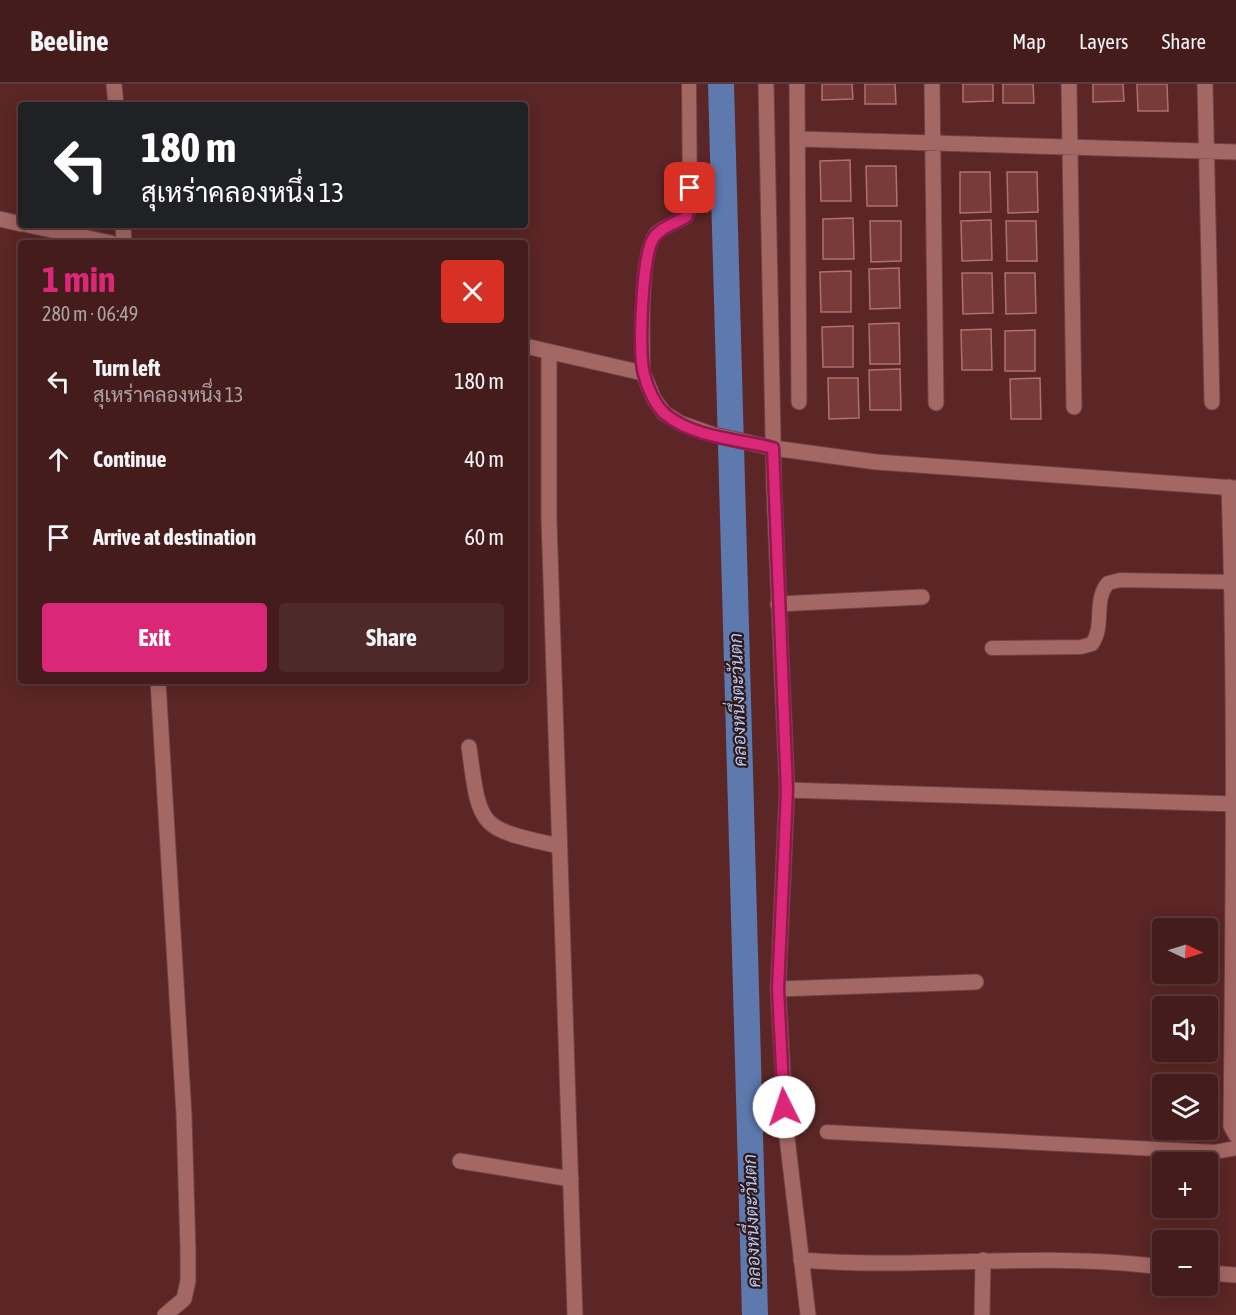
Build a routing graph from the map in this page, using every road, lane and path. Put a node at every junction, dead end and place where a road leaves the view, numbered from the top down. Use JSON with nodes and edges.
{"nodes":[{"id":1,"x":114,"y":84,"type":"edge"},
{"id":2,"x":689,"y":84,"type":"edge"},
{"id":3,"x":766,"y":84,"type":"edge"},
{"id":4,"x":797,"y":84,"type":"edge"},
{"id":5,"x":932,"y":84,"type":"edge"},
{"id":6,"x":1069,"y":84,"type":"edge"},
{"id":7,"x":1205,"y":84,"type":"edge"},
{"id":8,"x":116,"y":102,"type":"edge"},
{"id":9,"x":799,"y":139,"type":"junction"},
{"id":10,"x":933,"y":143,"type":"junction"},
{"id":11,"x":1070,"y":145,"type":"junction"},
{"id":12,"x":1207,"y":152,"type":"junction"},
{"id":13,"x":1236,"y":152,"type":"edge"},
{"id":14,"x":0,"y":219,"type":"edge"},
{"id":15,"x":18,"y":223,"type":"edge"},
{"id":16,"x":42,"y":228,"type":"edge"},
{"id":17,"x":97,"y":240,"type":"edge"},
{"id":18,"x":528,"y":347,"type":"edge"},
{"id":19,"x":549,"y":352,"type":"junction"},
{"id":20,"x":643,"y":373,"type":"junction"},
{"id":21,"x":799,"y":402,"type":"dead end"},
{"id":22,"x":1212,"y":402,"type":"dead end"},
{"id":23,"x":936,"y":403,"type":"dead end"},
{"id":24,"x":1074,"y":407,"type":"dead end"},
{"id":25,"x":768,"y":447,"type":"junction"},
{"id":26,"x":1233,"y":488,"type":"edge"},
{"id":27,"x":1233,"y":582,"type":"junction"},
{"id":28,"x":922,"y":597,"type":"dead end"},
{"id":29,"x":778,"y":604,"type":"junction"},
{"id":30,"x":992,"y":648,"type":"dead end"},
{"id":31,"x":158,"y":684,"type":"edge"},
{"id":32,"x":469,"y":747,"type":"dead end"},
{"id":33,"x":787,"y":790,"type":"junction"},
{"id":34,"x":1235,"y":804,"type":"edge"},
{"id":35,"x":559,"y":846,"type":"junction"},
{"id":36,"x":976,"y":982,"type":"dead end"},
{"id":37,"x":778,"y":989,"type":"junction"},
{"id":38,"x":827,"y":1132,"type":"dead end"},
{"id":39,"x":1236,"y":1135,"type":"edge"},
{"id":40,"x":1236,"y":1148,"type":"edge"},
{"id":41,"x":460,"y":1161,"type":"dead end"},
{"id":42,"x":571,"y":1179,"type":"junction"},
{"id":43,"x":801,"y":1260,"type":"junction"},
{"id":44,"x":983,"y":1260,"type":"junction"},
{"id":45,"x":1152,"y":1267,"type":"edge"},
{"id":46,"x":1218,"y":1274,"type":"edge"},
{"id":47,"x":1236,"y":1275,"type":"edge"},
{"id":48,"x":165,"y":1315,"type":"edge"},
{"id":49,"x":575,"y":1315,"type":"edge"},
{"id":50,"x":808,"y":1315,"type":"edge"},
{"id":51,"x":982,"y":1315,"type":"edge"}],
"edges":[{"from":1,"to":8,"type":"street"},
{"from":2,"to":20,"type":"lane"},
{"from":3,"to":25,"type":"street"},
{"from":4,"to":9,"type":"street"},
{"from":5,"to":10,"type":"street"},
{"from":6,"to":11,"type":"street"},
{"from":7,"to":12,"type":"street"},
{"from":9,"to":10,"type":"street"},
{"from":9,"to":21,"type":"street"},
{"from":10,"to":11,"type":"street"},
{"from":10,"to":23,"type":"street"},
{"from":11,"to":12,"type":"street"},
{"from":11,"to":24,"type":"street"},
{"from":12,"to":13,"type":"street"},
{"from":12,"to":22,"type":"street"},
{"from":14,"to":15,"type":"street"},
{"from":16,"to":17,"type":"street"},
{"from":18,"to":19,"type":"street"},
{"from":19,"to":20,"type":"street"},
{"from":19,"to":35,"type":"street"},
{"from":20,"to":25,"type":"street"},
{"from":25,"to":26,"type":"street"},
{"from":25,"to":29,"type":"street"},
{"from":26,"to":27,"type":"street"},
{"from":27,"to":30,"type":"lane"},
{"from":27,"to":34,"type":"street"},
{"from":28,"to":29,"type":"street"},
{"from":29,"to":33,"type":"street"},
{"from":31,"to":48,"type":"street"},
{"from":32,"to":35,"type":"street"},
{"from":33,"to":34,"type":"street"},
{"from":33,"to":37,"type":"street"},
{"from":34,"to":39,"type":"street"},
{"from":35,"to":42,"type":"street"},
{"from":36,"to":37,"type":"street"},
{"from":37,"to":43,"type":"street"},
{"from":38,"to":40,"type":"lane"},
{"from":41,"to":42,"type":"street"},
{"from":42,"to":49,"type":"street"},
{"from":43,"to":44,"type":"street"},
{"from":43,"to":50,"type":"street"},
{"from":44,"to":45,"type":"street"},
{"from":44,"to":51,"type":"street"},
{"from":46,"to":47,"type":"street"}]}
